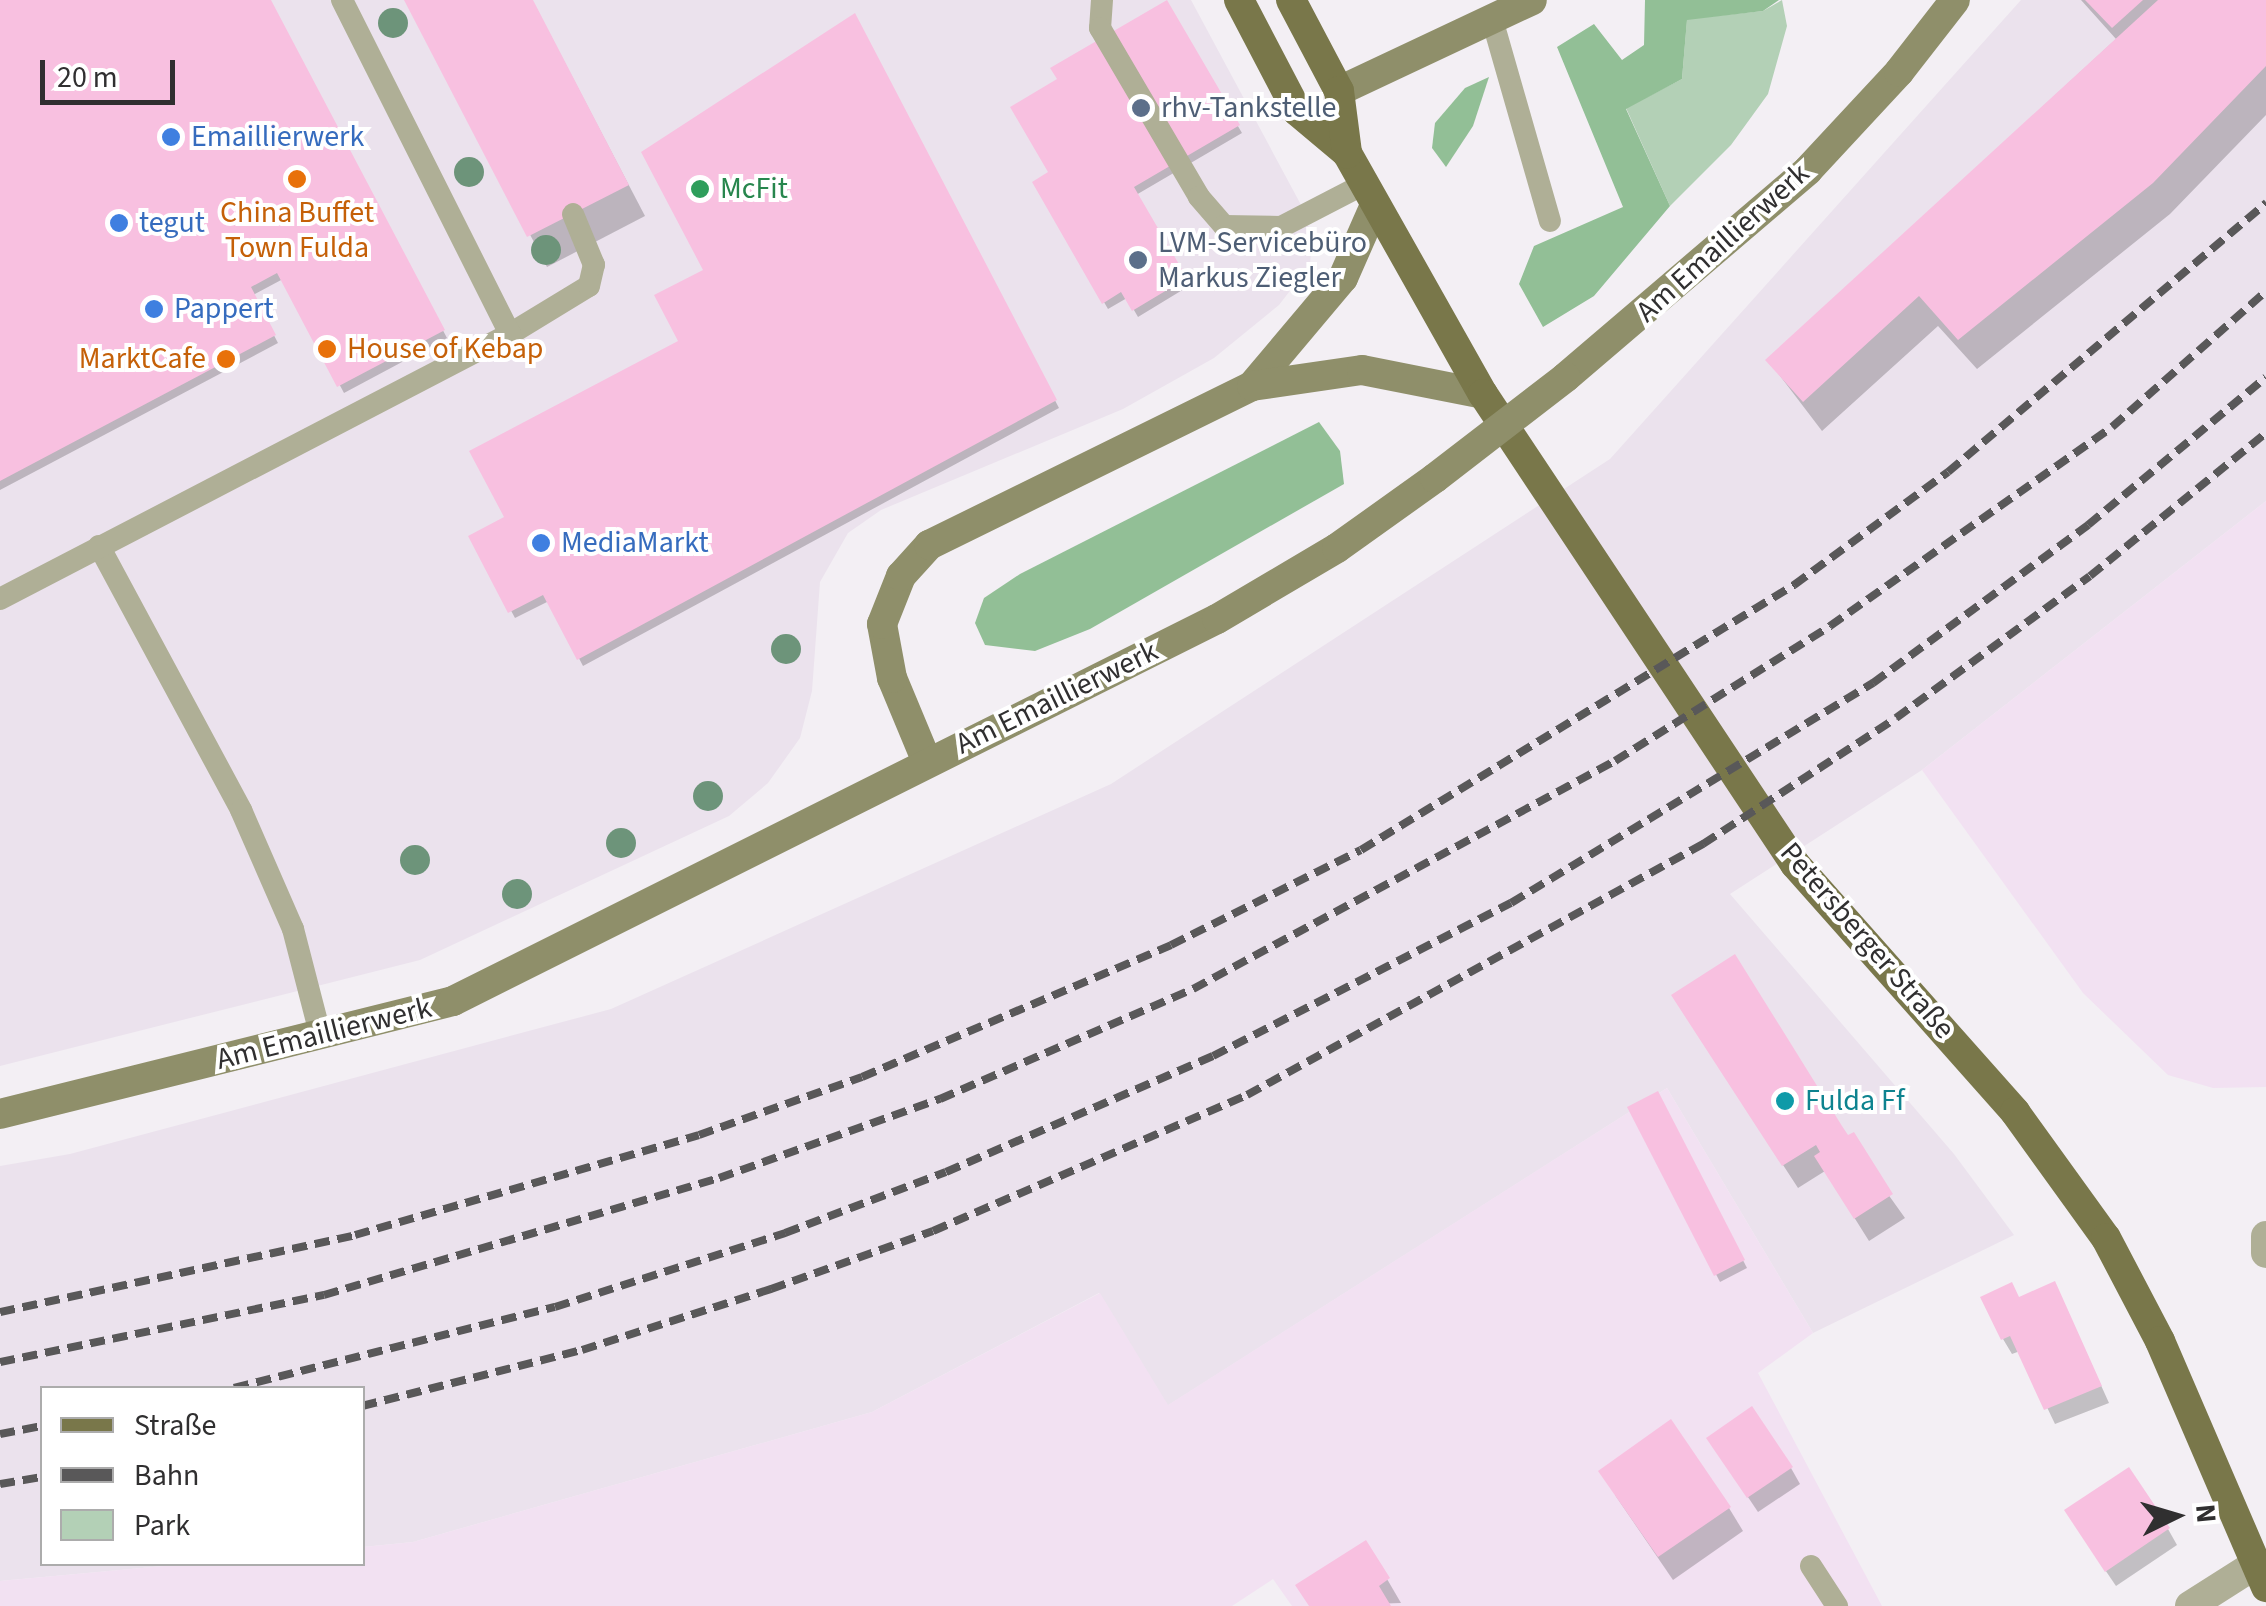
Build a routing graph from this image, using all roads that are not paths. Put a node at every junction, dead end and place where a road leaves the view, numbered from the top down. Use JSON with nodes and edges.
{"nodes":[{"id":1,"x":342,"y":0,"type":"edge"},
{"id":2,"x":1102,"y":0,"type":"edge"},
{"id":3,"x":1238,"y":0,"type":"edge"},
{"id":4,"x":1292,"y":0,"type":"edge"},
{"id":5,"x":1532,"y":0,"type":"edge"},
{"id":6,"x":1953,"y":1,"type":"edge"},
{"id":7,"x":1492,"y":19,"type":"junction"},
{"id":8,"x":1339,"y":92,"type":"junction"},
{"id":9,"x":1347,"y":153,"type":"junction"},
{"id":10,"x":1369,"y":195,"type":"junction"},
{"id":11,"x":573,"y":214,"type":"dead end"},
{"id":12,"x":1550,"y":221,"type":"dead end"},
{"id":13,"x":510,"y":334,"type":"junction"},
{"id":14,"x":1252,"y":386,"type":"junction"},
{"id":15,"x":1482,"y":394,"type":"junction"},
{"id":16,"x":99,"y":546,"type":"junction"},
{"id":17,"x":0,"y":599,"type":"edge"},
{"id":18,"x":928,"y":762,"type":"junction"},
{"id":19,"x":321,"y":1037,"type":"junction"},
{"id":20,"x":0,"y":1114,"type":"edge"},
{"id":21,"x":2266,"y":1236,"type":"edge"},
{"id":22,"x":2266,"y":1253,"type":"edge"},
{"id":23,"x":1811,"y":1566,"type":"dead end"},
{"id":24,"x":2261,"y":1576,"type":"edge"},
{"id":25,"x":1837,"y":1606,"type":"edge"},
{"id":26,"x":2190,"y":1606,"type":"edge"}],
"edges":[{"from":1,"to":13,"type":"lane"},
{"from":2,"to":10,"type":"lane"},
{"from":3,"to":9,"type":"main road","name":"Petersberger Straße"},
{"from":4,"to":8,"type":"main road","name":"Petersberger Straße"},
{"from":5,"to":7,"type":"main road"},
{"from":6,"to":18,"type":"main road","name":"Am Emaillierwerk","bridge":true},
{"from":7,"to":8,"type":"main road"},
{"from":7,"to":12,"type":"lane"},
{"from":8,"to":9,"type":"main road","name":"Petersberger Straße"},
{"from":9,"to":10,"type":"main road","name":"Petersberger Straße"},
{"from":10,"to":14,"type":"main road"},
{"from":10,"to":15,"type":"main road","name":"Petersberger Straße"},
{"from":11,"to":13,"type":"lane"},
{"from":13,"to":16,"type":"lane"},
{"from":14,"to":15,"type":"main road"},
{"from":14,"to":18,"type":"main road"},
{"from":15,"to":24,"type":"main road","name":"Petersberger Straße"},
{"from":16,"to":17,"type":"lane"},
{"from":16,"to":19,"type":"lane"},
{"from":18,"to":19,"type":"main road","name":"Am Emaillierwerk"},
{"from":19,"to":20,"type":"main road","name":"Am Emaillierwerk"},
{"from":21,"to":22,"type":"street"},
{"from":23,"to":25,"type":"lane"},
{"from":24,"to":26,"type":"street"}]}
